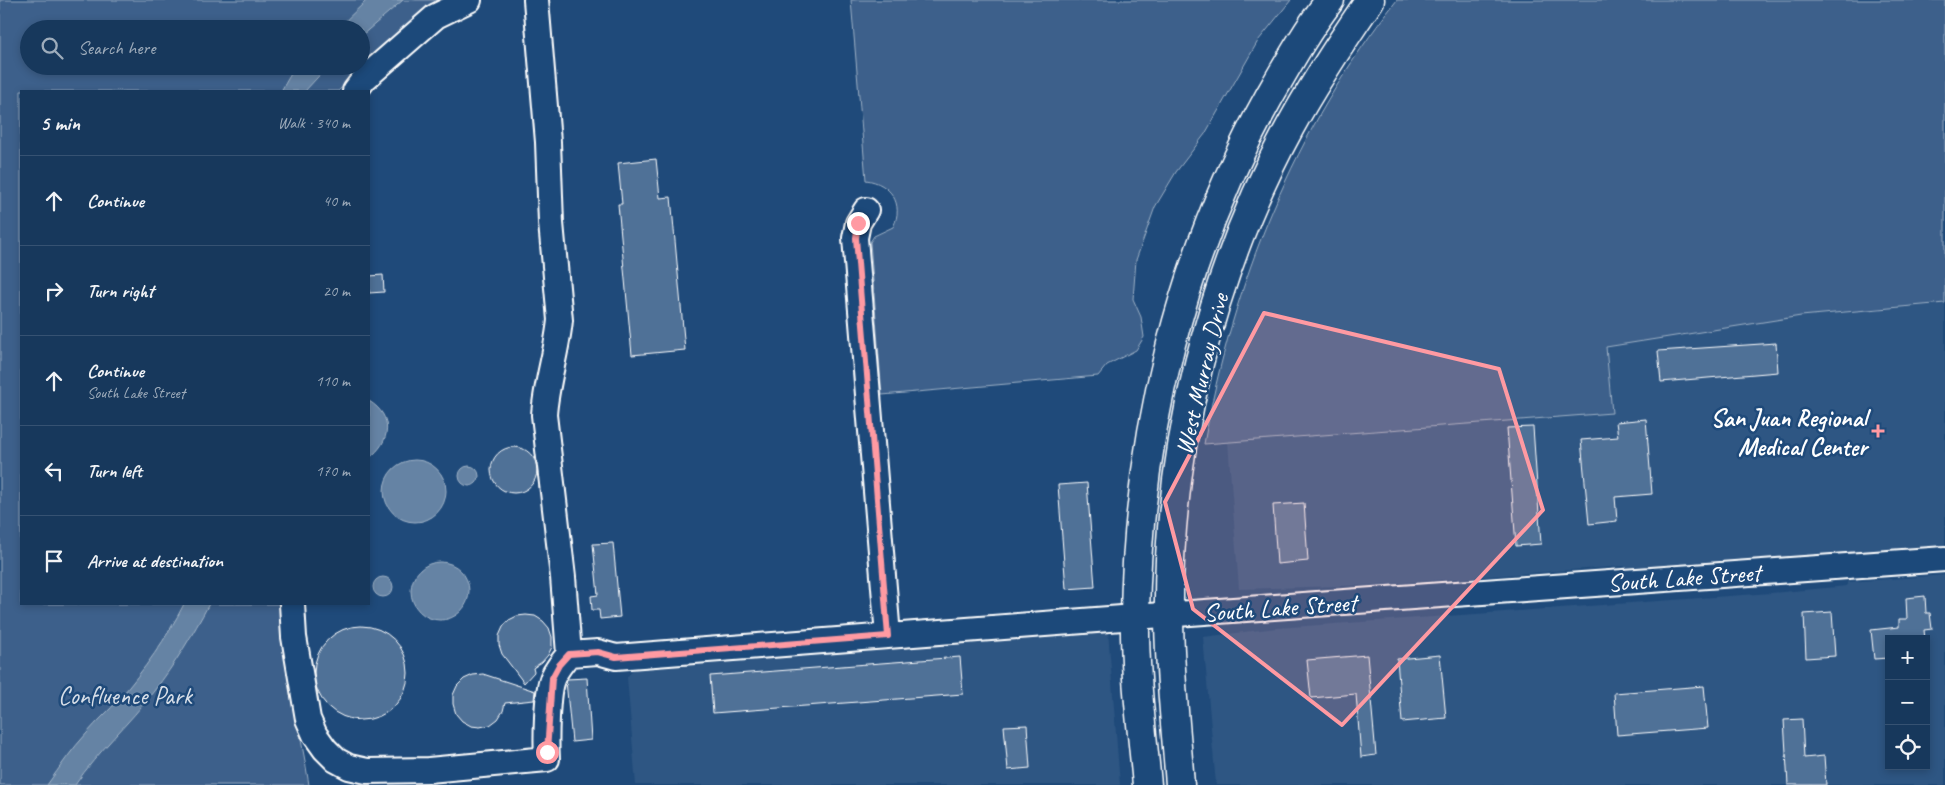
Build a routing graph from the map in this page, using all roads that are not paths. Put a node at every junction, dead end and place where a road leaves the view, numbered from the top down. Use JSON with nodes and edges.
{"nodes":[{"id":1,"x":469,"y":0,"type":"edge"},
{"id":2,"x":536,"y":0,"type":"edge"},
{"id":3,"x":1330,"y":0,"type":"edge"},
{"id":4,"x":1370,"y":0,"type":"edge"},
{"id":5,"x":370,"y":75,"type":"edge"},
{"id":6,"x":370,"y":75,"type":"edge"},
{"id":7,"x":356,"y":90,"type":"edge"},
{"id":8,"x":866,"y":210,"type":"dead end"},
{"id":9,"x":1945,"y":560,"type":"edge"},
{"id":10,"x":292,"y":605,"type":"edge"},
{"id":11,"x":1169,"y":614,"type":"junction"},
{"id":12,"x":1135,"y":617,"type":"junction"},
{"id":13,"x":888,"y":636,"type":"junction"},
{"id":14,"x":569,"y":654,"type":"junction"},
{"id":15,"x":1147,"y":785,"type":"edge"},
{"id":16,"x":1180,"y":785,"type":"edge"}],
"edges":[{"from":1,"to":5,"type":"street"},
{"from":2,"to":14,"type":"street"},
{"from":3,"to":12,"type":"highway","name":"West Murray Drive"},
{"from":4,"to":11,"type":"highway","name":"West Murray Drive"},
{"from":6,"to":7,"type":"street"},
{"from":8,"to":13,"type":"street"},
{"from":9,"to":11,"type":"street","name":"South Lake Street"},
{"from":10,"to":14,"type":"street"},
{"from":11,"to":12,"type":"street","name":"South Lake Street"},
{"from":11,"to":16,"type":"highway","name":"West Murray Drive"},
{"from":12,"to":13,"type":"street","name":"South Lake Street"},
{"from":12,"to":15,"type":"highway","name":"West Murray Drive"},
{"from":13,"to":14,"type":"street","name":"South Lake Street"}]}
